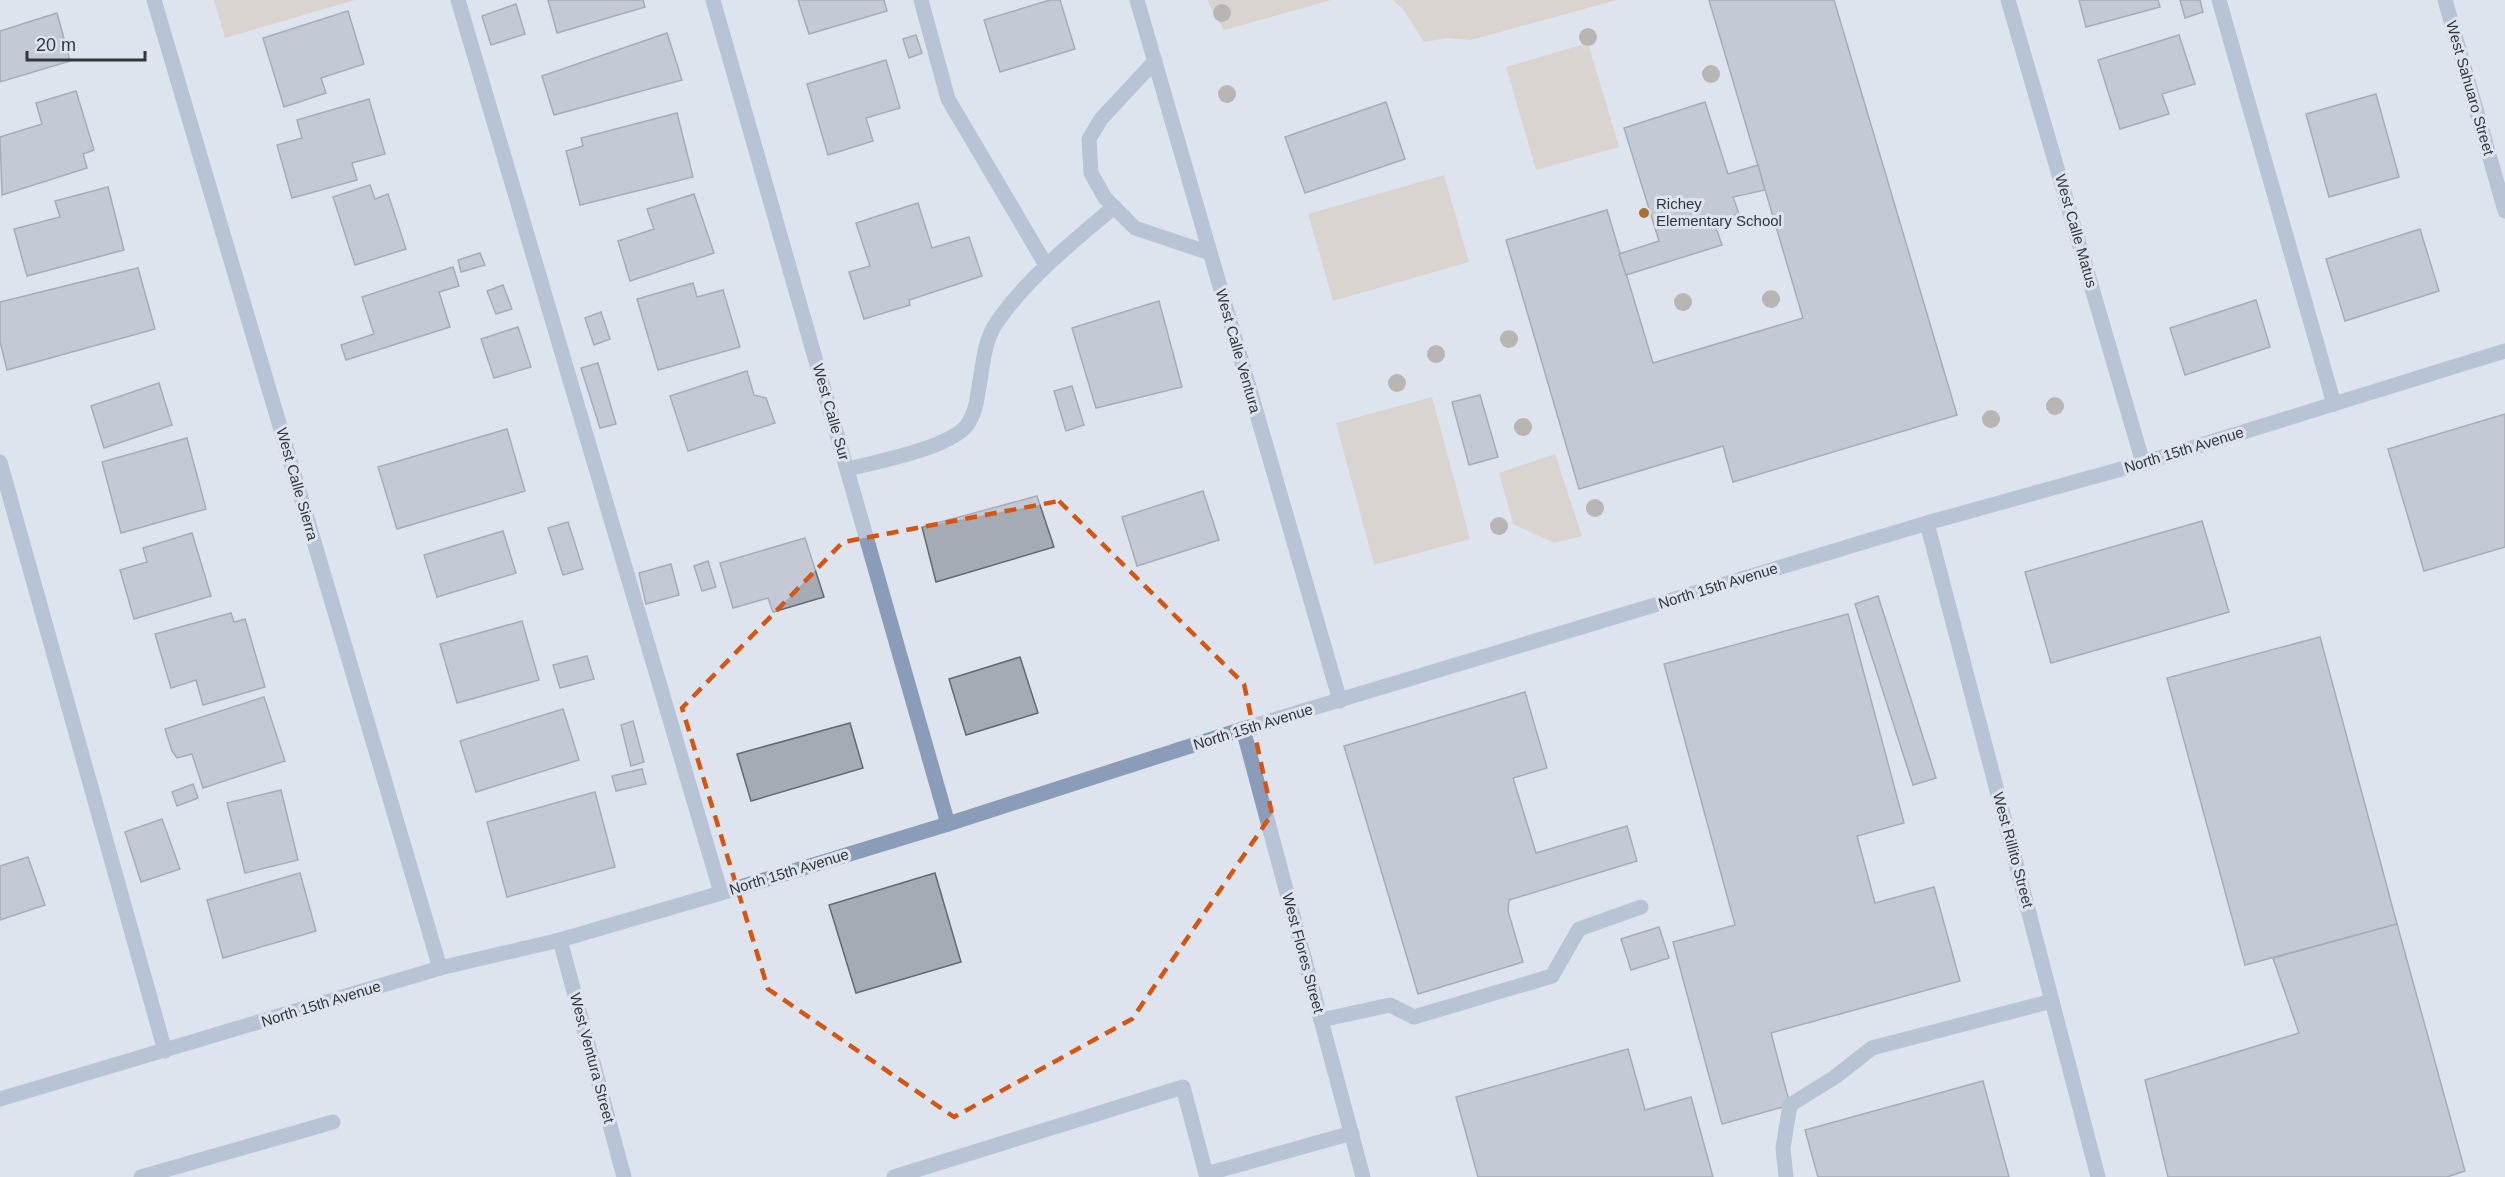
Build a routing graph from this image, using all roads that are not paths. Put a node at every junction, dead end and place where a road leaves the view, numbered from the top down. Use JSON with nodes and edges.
{"nodes":[{"id":1,"x":154,"y":0,"type":"edge"},
{"id":2,"x":458,"y":0,"type":"edge"},
{"id":3,"x":713,"y":0,"type":"edge"},
{"id":4,"x":921,"y":0,"type":"edge"},
{"id":5,"x":1137,"y":0,"type":"edge"},
{"id":6,"x":2008,"y":0,"type":"edge"},
{"id":7,"x":2219,"y":0,"type":"edge"},
{"id":8,"x":2445,"y":0,"type":"edge"},
{"id":9,"x":1155,"y":61,"type":"junction"},
{"id":10,"x":1113,"y":207,"type":"junction"},
{"id":11,"x":2505,"y":211,"type":"edge"},
{"id":12,"x":1210,"y":253,"type":"junction"},
{"id":13,"x":1046,"y":265,"type":"junction"},
{"id":14,"x":2505,"y":351,"type":"edge"},
{"id":15,"x":2334,"y":404,"type":"junction"},
{"id":16,"x":0,"y":462,"type":"edge"},
{"id":17,"x":2143,"y":463,"type":"junction"},
{"id":18,"x":848,"y":469,"type":"junction"},
{"id":19,"x":1927,"y":523,"type":"junction"},
{"id":20,"x":1340,"y":701,"type":"junction"},
{"id":21,"x":1244,"y":729,"type":"junction"},
{"id":22,"x":948,"y":824,"type":"junction"},
{"id":23,"x":721,"y":893,"type":"junction"},
{"id":24,"x":1641,"y":907,"type":"dead end"},
{"id":25,"x":560,"y":940,"type":"junction"},
{"id":26,"x":440,"y":968,"type":"junction"},
{"id":27,"x":2052,"y":1001,"type":"junction"},
{"id":28,"x":1322,"y":1020,"type":"junction"},
{"id":29,"x":165,"y":1051,"type":"junction"},
{"id":30,"x":0,"y":1100,"type":"edge"},
{"id":31,"x":333,"y":1122,"type":"dead end"},
{"id":32,"x":1352,"y":1133,"type":"junction"},
{"id":33,"x":141,"y":1177,"type":"edge"},
{"id":34,"x":624,"y":1177,"type":"edge"},
{"id":35,"x":894,"y":1177,"type":"edge"},
{"id":36,"x":1364,"y":1177,"type":"edge"},
{"id":37,"x":1786,"y":1177,"type":"edge"},
{"id":38,"x":2098,"y":1177,"type":"edge"}],
"edges":[{"from":1,"to":26,"type":"street","name":"West Calle Sierra"},
{"from":2,"to":23,"type":"street"},
{"from":3,"to":18,"type":"street","name":"West Calle Sur"},
{"from":4,"to":13,"type":"street"},
{"from":5,"to":9,"type":"street","name":"West Calle Ventura"},
{"from":6,"to":17,"type":"street","name":"West Calle Matus"},
{"from":7,"to":15,"type":"street"},
{"from":8,"to":11,"type":"street","name":"West Sahuaro Street"},
{"from":9,"to":10,"type":"street"},
{"from":9,"to":12,"type":"street","name":"West Calle Ventura"},
{"from":10,"to":12,"type":"street"},
{"from":10,"to":13,"type":"street"},
{"from":12,"to":20,"type":"street","name":"West Calle Ventura"},
{"from":13,"to":18,"type":"street"},
{"from":14,"to":15,"type":"street","name":"North 15th Avenue"},
{"from":15,"to":17,"type":"street","name":"North 15th Avenue"},
{"from":16,"to":29,"type":"street"},
{"from":17,"to":19,"type":"street","name":"North 15th Avenue"},
{"from":18,"to":22,"type":"street","name":"West Calle Sur"},
{"from":19,"to":20,"type":"street","name":"North 15th Avenue"},
{"from":19,"to":27,"type":"street","name":"West Rillito Street"},
{"from":20,"to":21,"type":"street","name":"North 15th Avenue"},
{"from":21,"to":22,"type":"street","name":"North 15th Avenue"},
{"from":21,"to":28,"type":"street","name":"West Flores Street"},
{"from":22,"to":23,"type":"street","name":"North 15th Avenue"},
{"from":23,"to":25,"type":"street","name":"North 15th Avenue"},
{"from":24,"to":28,"type":"street"},
{"from":25,"to":26,"type":"street","name":"North 15th Avenue"},
{"from":25,"to":34,"type":"street","name":"West Ventura Street"},
{"from":26,"to":29,"type":"street","name":"North 15th Avenue"},
{"from":27,"to":37,"type":"street"},
{"from":27,"to":38,"type":"street","name":"West Rillito Street"},
{"from":28,"to":32,"type":"street","name":"West Flores Street"},
{"from":29,"to":30,"type":"street","name":"North 15th Avenue"},
{"from":31,"to":33,"type":"street"},
{"from":32,"to":35,"type":"street"},
{"from":32,"to":36,"type":"street","name":"West Flores Street"}]}
